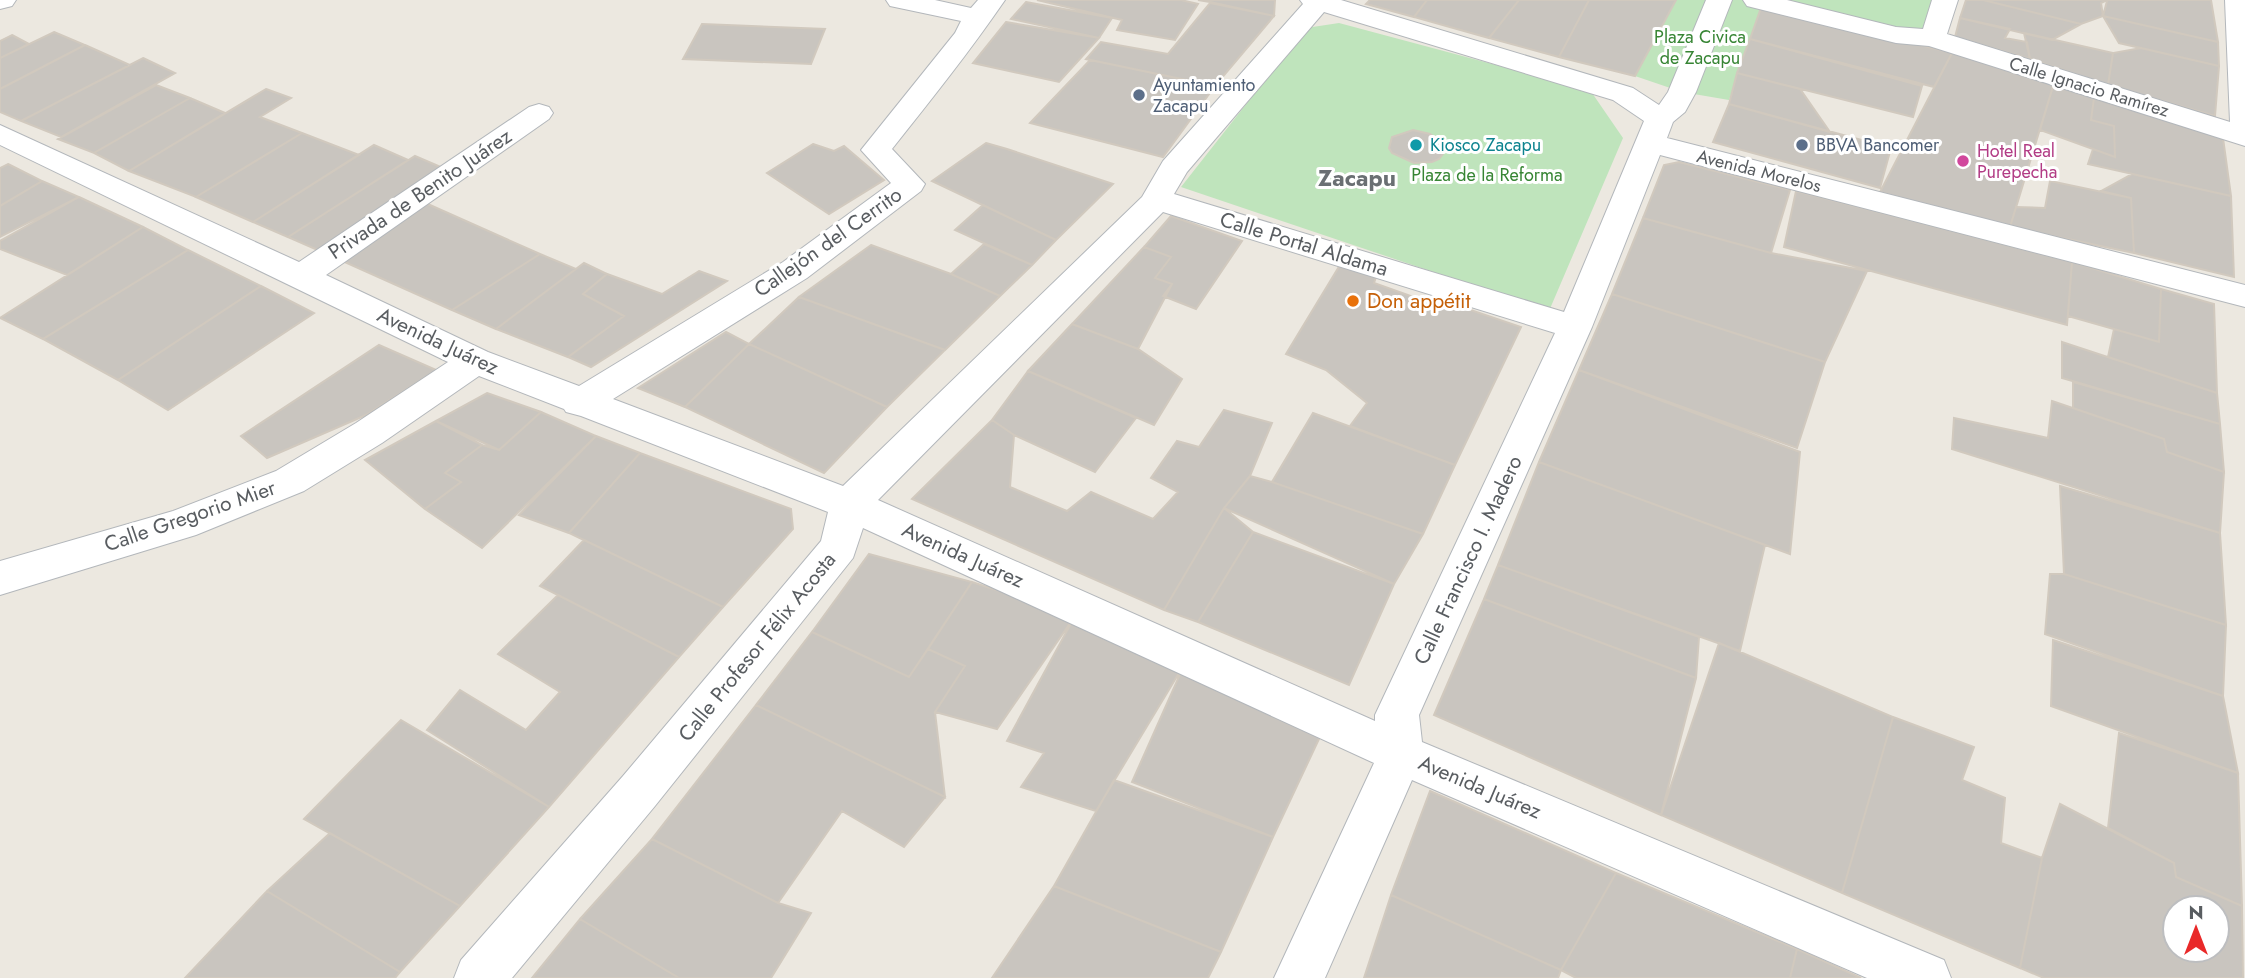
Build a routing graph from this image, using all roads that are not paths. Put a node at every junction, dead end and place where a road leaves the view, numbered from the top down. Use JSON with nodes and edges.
{"nodes":[{"id":1,"x":899,"y":0,"type":"edge"},
{"id":2,"x":1719,"y":0,"type":"edge"},
{"id":3,"x":1756,"y":0,"type":"edge"},
{"id":4,"x":1945,"y":0,"type":"edge"},
{"id":5,"x":2238,"y":0,"type":"edge"},
{"id":6,"x":1315,"y":2,"type":"edge"},
{"id":7,"x":985,"y":9,"type":"edge"},
{"id":8,"x":1932,"y":37,"type":"junction"},
{"id":9,"x":539,"y":113,"type":"dead end"},
{"id":10,"x":1655,"y":130,"type":"junction"},
{"id":11,"x":0,"y":134,"type":"edge"},
{"id":12,"x":2245,"y":136,"type":"edge"},
{"id":13,"x":1154,"y":203,"type":"junction"},
{"id":14,"x":302,"y":276,"type":"junction"},
{"id":15,"x":2245,"y":296,"type":"edge"},
{"id":16,"x":1575,"y":327,"type":"junction"},
{"id":17,"x":476,"y":361,"type":"junction"},
{"id":18,"x":579,"y":403,"type":"junction"},
{"id":19,"x":849,"y":504,"type":"junction"},
{"id":20,"x":0,"y":578,"type":"edge"},
{"id":21,"x":1401,"y":754,"type":"junction"},
{"id":22,"x":479,"y":978,"type":"edge"},
{"id":23,"x":1299,"y":978,"type":"edge"},
{"id":24,"x":1926,"y":978,"type":"edge"}],
"edges":[{"from":1,"to":7,"type":"street"},
{"from":2,"to":10,"type":"street","name":"Calle Francisco I. Madero"},
{"from":3,"to":8,"type":"street","name":"Calle Ignacio Ramírez"},
{"from":4,"to":8,"type":"street"},
{"from":5,"to":12,"type":"street"},
{"from":6,"to":10,"type":"street","name":"Avenida Morelos"},
{"from":6,"to":13,"type":"street"},
{"from":7,"to":18,"type":"street","name":"Callejón del Cerrito"},
{"from":8,"to":12,"type":"street","name":"Calle Ignacio Ramírez"},
{"from":9,"to":14,"type":"street","name":"Privada de Benito Juárez"},
{"from":10,"to":15,"type":"street","name":"Avenida Morelos"},
{"from":10,"to":16,"type":"street","name":"Calle Francisco I. Madero"},
{"from":11,"to":14,"type":"street","name":"Avenida Juárez"},
{"from":13,"to":16,"type":"street","name":"Calle Portal Aldama"},
{"from":13,"to":19,"type":"street"},
{"from":14,"to":17,"type":"street","name":"Avenida Juárez"},
{"from":16,"to":21,"type":"street","name":"Calle Francisco I. Madero"},
{"from":17,"to":18,"type":"street","name":"Avenida Juárez"},
{"from":17,"to":20,"type":"street","name":"Calle Gregorio Mier"},
{"from":18,"to":19,"type":"street","name":"Avenida Juárez"},
{"from":19,"to":21,"type":"street","name":"Avenida Juárez"},
{"from":19,"to":22,"type":"street","name":"Calle Profesor Félix Acosta"},
{"from":21,"to":23,"type":"street"},
{"from":21,"to":24,"type":"street","name":"Avenida Juárez"}]}
